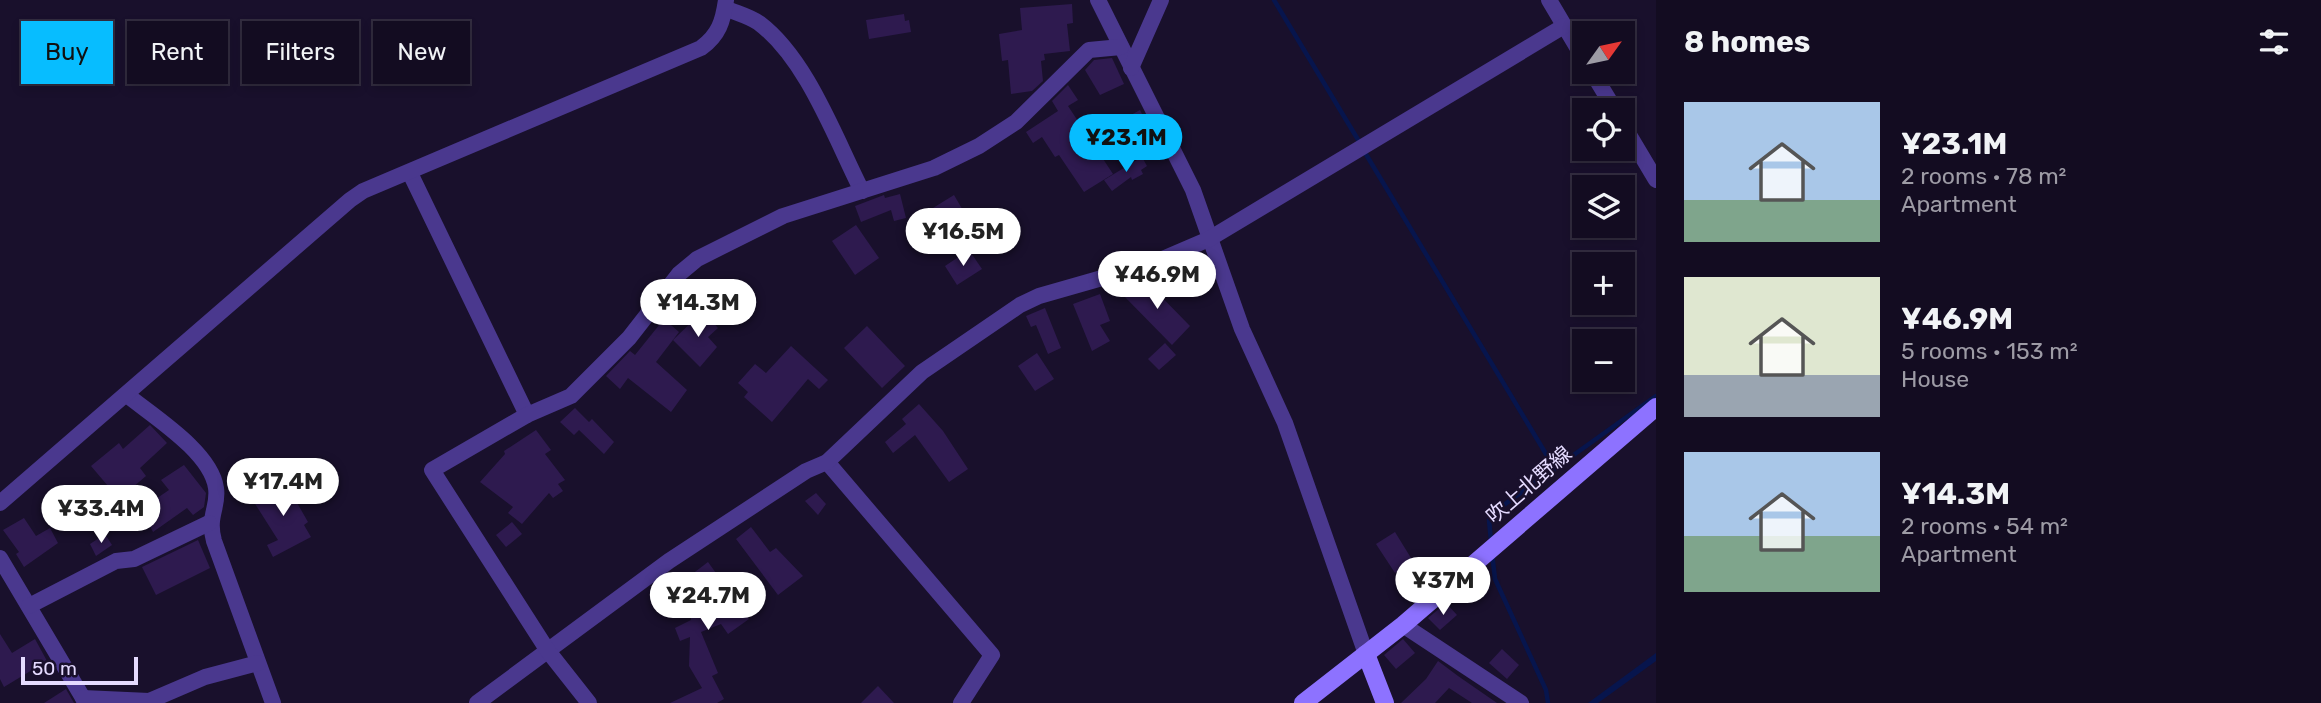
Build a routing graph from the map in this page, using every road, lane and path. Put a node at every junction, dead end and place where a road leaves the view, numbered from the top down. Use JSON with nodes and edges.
{"nodes":[{"id":1,"x":1098,"y":0,"type":"edge"},
{"id":2,"x":1161,"y":0,"type":"edge"},
{"id":3,"x":1549,"y":0,"type":"edge"},
{"id":4,"x":725,"y":4,"type":"edge"},
{"id":5,"x":1564,"y":26,"type":"junction"},
{"id":6,"x":1572,"y":39,"type":"edge"},
{"id":7,"x":1121,"y":47,"type":"junction"},
{"id":8,"x":1131,"y":68,"type":"junction"},
{"id":9,"x":1635,"y":145,"type":"edge"},
{"id":10,"x":411,"y":173,"type":"junction"},
{"id":11,"x":1656,"y":180,"type":"edge"},
{"id":12,"x":862,"y":191,"type":"junction"},
{"id":13,"x":1209,"y":239,"type":"junction"},
{"id":14,"x":127,"y":395,"type":"junction"},
{"id":15,"x":1656,"y":407,"type":"edge"},
{"id":16,"x":527,"y":415,"type":"junction"},
{"id":17,"x":827,"y":462,"type":"junction"},
{"id":18,"x":0,"y":503,"type":"edge"},
{"id":19,"x":209,"y":523,"type":"junction"},
{"id":20,"x":0,"y":558,"type":"edge"},
{"id":21,"x":29,"y":606,"type":"junction"},
{"id":22,"x":1403,"y":625,"type":"junction"},
{"id":23,"x":548,"y":651,"type":"junction"},
{"id":24,"x":1366,"y":654,"type":"junction"},
{"id":25,"x":258,"y":663,"type":"junction"},
{"id":26,"x":85,"y":701,"type":"edge"},
{"id":27,"x":273,"y":703,"type":"edge"},
{"id":28,"x":477,"y":703,"type":"edge"},
{"id":29,"x":589,"y":703,"type":"edge"},
{"id":30,"x":961,"y":703,"type":"edge"},
{"id":31,"x":1303,"y":703,"type":"edge"},
{"id":32,"x":1385,"y":703,"type":"edge"},
{"id":33,"x":1521,"y":703,"type":"edge"}],
"edges":[{"from":1,"to":7,"type":"street"},
{"from":2,"to":8,"type":"street"},
{"from":3,"to":5,"type":"street"},
{"from":4,"to":10,"type":"street"},
{"from":4,"to":12,"type":"street"},
{"from":5,"to":6,"type":"street"},
{"from":5,"to":13,"type":"street"},
{"from":7,"to":8,"type":"street"},
{"from":7,"to":12,"type":"street"},
{"from":8,"to":13,"type":"street"},
{"from":9,"to":11,"type":"street"},
{"from":10,"to":14,"type":"street"},
{"from":10,"to":16,"type":"street"},
{"from":12,"to":16,"type":"street"},
{"from":13,"to":17,"type":"street"},
{"from":13,"to":24,"type":"street"},
{"from":14,"to":18,"type":"street"},
{"from":14,"to":19,"type":"street"},
{"from":15,"to":22,"type":"main road","name":"吹上北野線"},
{"from":16,"to":23,"type":"street"},
{"from":17,"to":23,"type":"street"},
{"from":17,"to":30,"type":"street"},
{"from":19,"to":21,"type":"street"},
{"from":19,"to":25,"type":"street"},
{"from":20,"to":21,"type":"street"},
{"from":21,"to":26,"type":"street"},
{"from":22,"to":24,"type":"main road","name":"吹上北野線"},
{"from":22,"to":33,"type":"street"},
{"from":23,"to":28,"type":"street"},
{"from":23,"to":29,"type":"street"},
{"from":24,"to":31,"type":"main road","name":"吹上北野線"},
{"from":24,"to":32,"type":"main road"},
{"from":25,"to":26,"type":"street"},
{"from":25,"to":27,"type":"street"}]}
